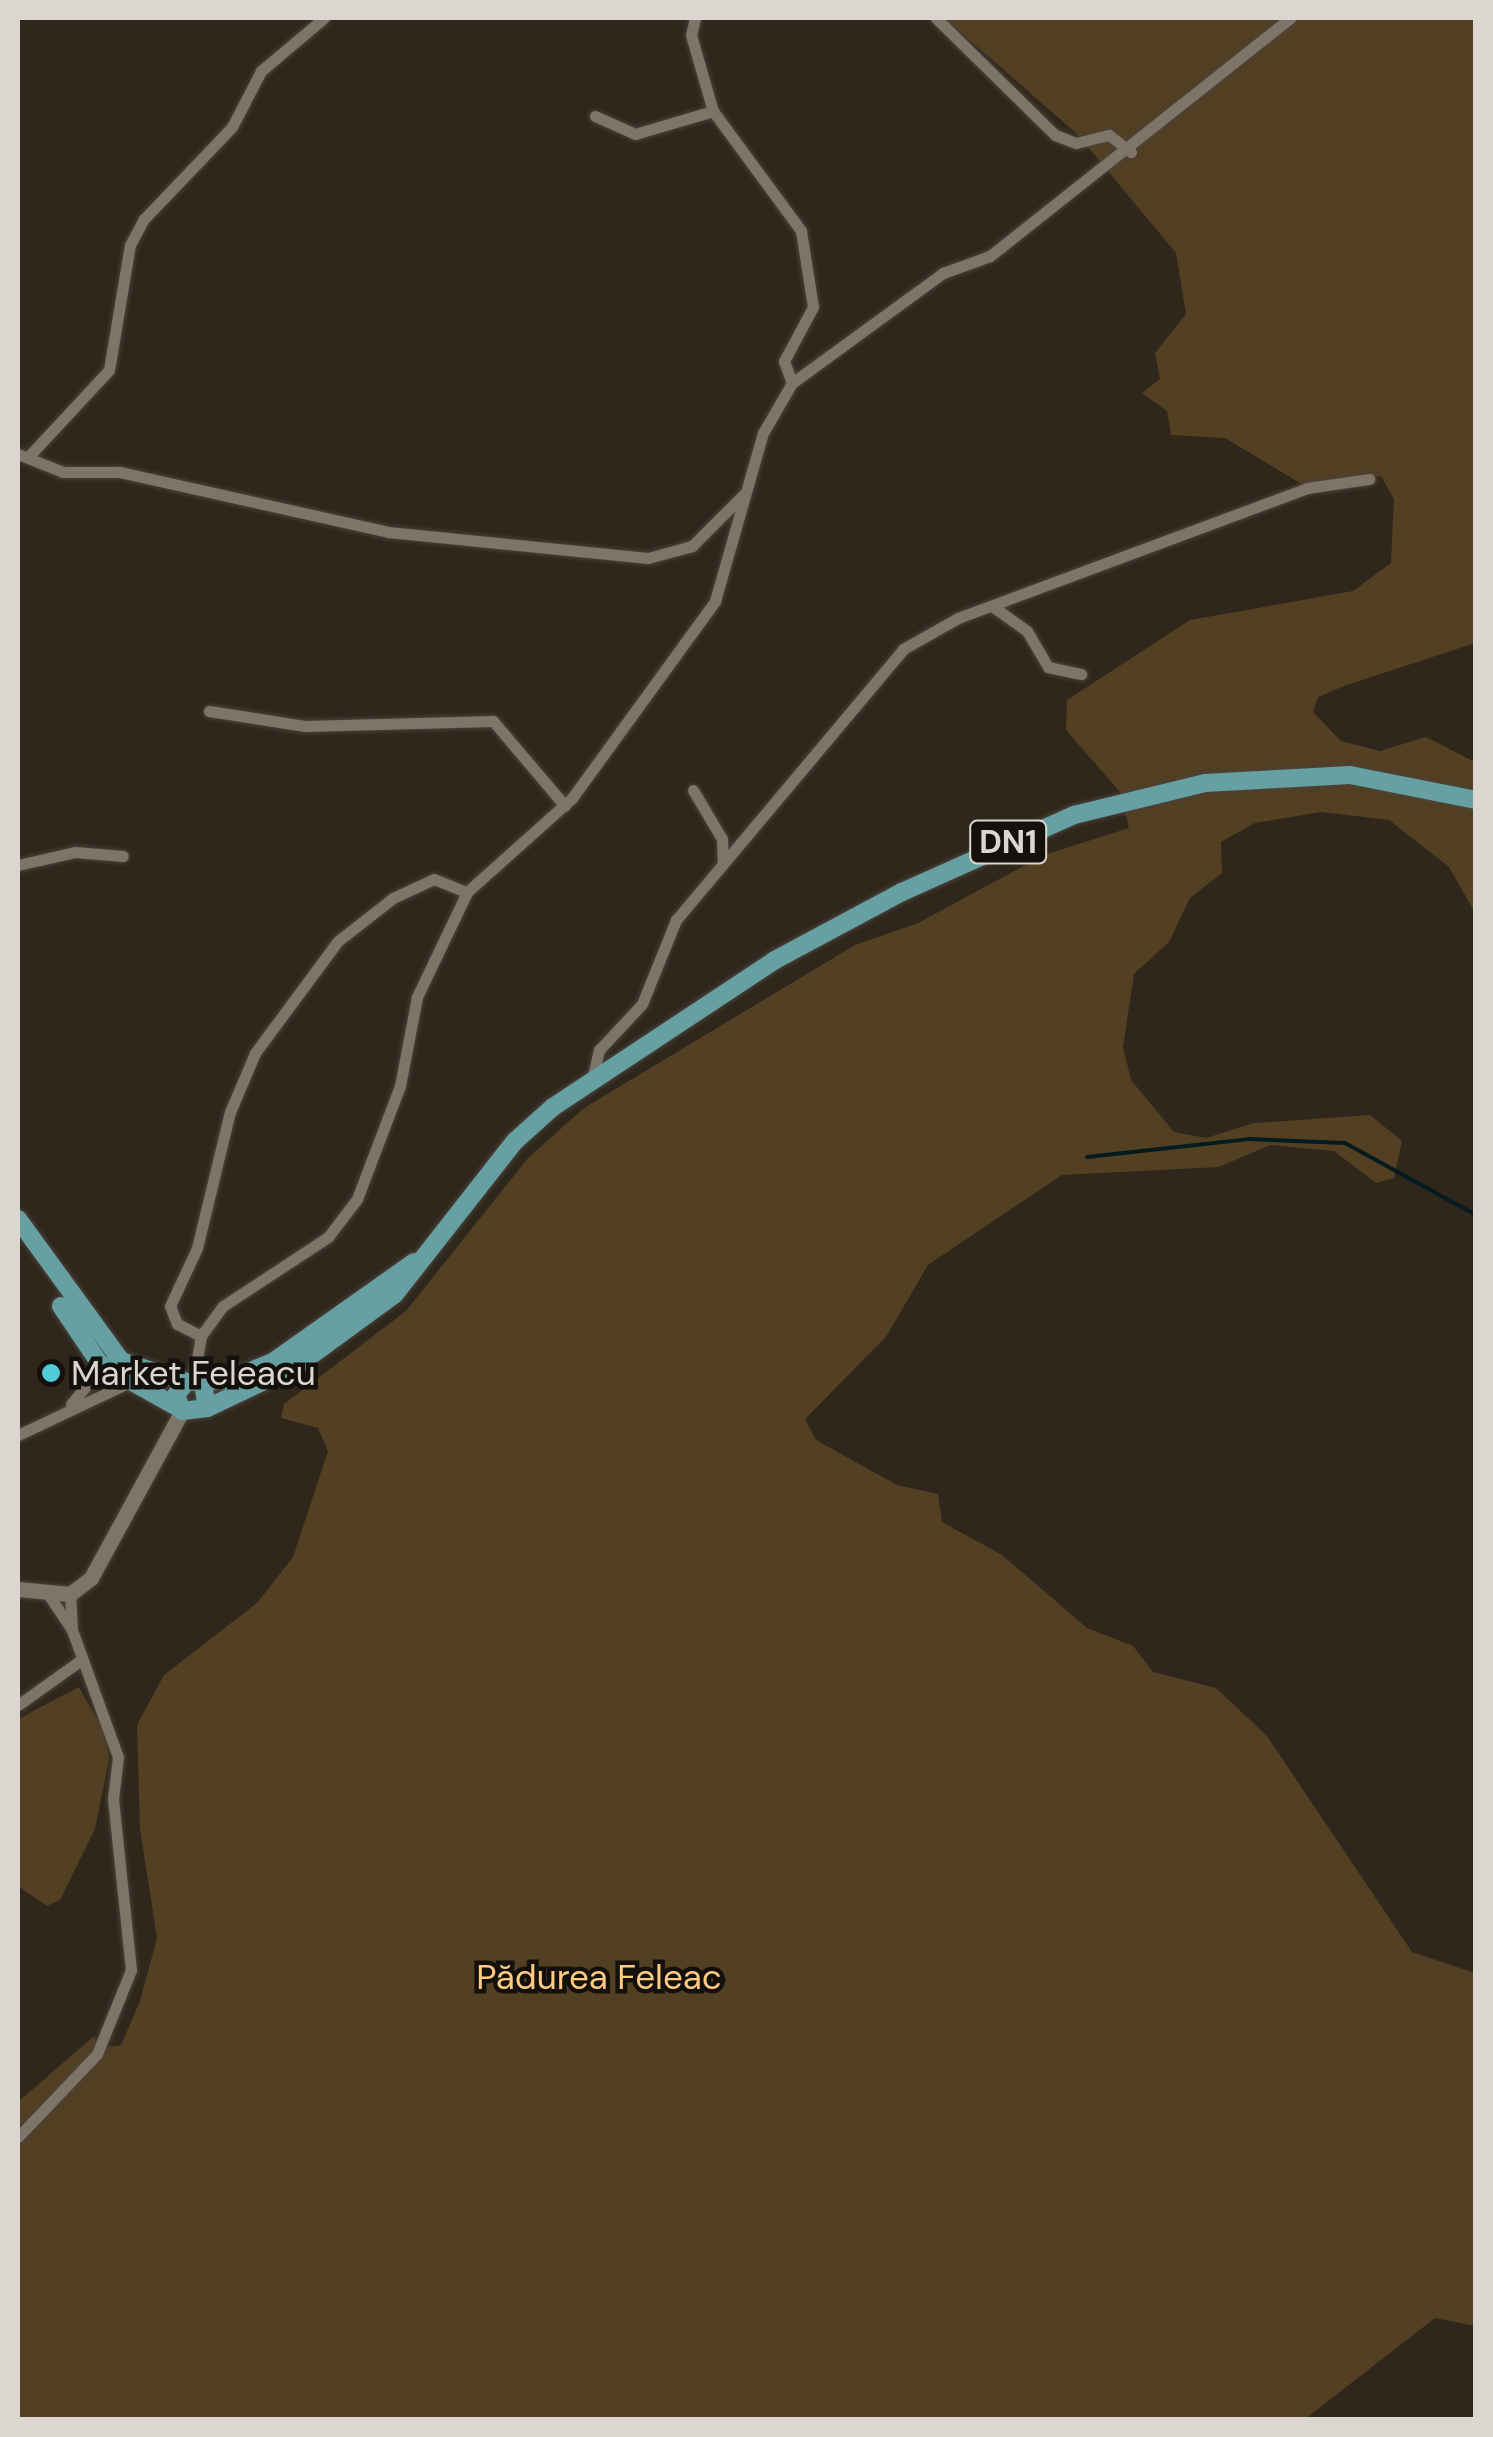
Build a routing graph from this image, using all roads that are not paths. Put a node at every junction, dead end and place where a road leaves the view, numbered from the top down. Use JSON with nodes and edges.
{"nodes":[{"id":1,"x":324,"y":18,"type":"edge"},
{"id":2,"x":695,"y":18,"type":"edge"},
{"id":3,"x":936,"y":18,"type":"edge"},
{"id":4,"x":1290,"y":18,"type":"edge"},
{"id":5,"x":714,"y":111,"type":"junction"},
{"id":6,"x":595,"y":116,"type":"dead end"},
{"id":7,"x":1131,"y":152,"type":"junction"},
{"id":8,"x":792,"y":383,"type":"junction"},
{"id":9,"x":24,"y":455,"type":"edge"},
{"id":10,"x":1369,"y":479,"type":"dead end"},
{"id":11,"x":746,"y":491,"type":"junction"},
{"id":12,"x":992,"y":606,"type":"junction"},
{"id":13,"x":1081,"y":674,"type":"dead end"},
{"id":14,"x":210,"y":711,"type":"dead end"},
{"id":15,"x":693,"y":790,"type":"dead end"},
{"id":16,"x":1476,"y":800,"type":"edge"},
{"id":17,"x":565,"y":806,"type":"junction"},
{"id":18,"x":123,"y":856,"type":"dead end"},
{"id":19,"x":724,"y":864,"type":"junction"},
{"id":20,"x":18,"y":865,"type":"edge"},
{"id":21,"x":467,"y":892,"type":"junction"},
{"id":22,"x":592,"y":1080,"type":"junction"},
{"id":23,"x":18,"y":1218,"type":"edge"},
{"id":24,"x":18,"y":1238,"type":"edge"},
{"id":25,"x":423,"y":1256,"type":"junction"},
{"id":26,"x":200,"y":1336,"type":"junction"},
{"id":27,"x":121,"y":1360,"type":"junction"},
{"id":28,"x":100,"y":1364,"type":"junction"},
{"id":29,"x":194,"y":1382,"type":"junction"},
{"id":30,"x":126,"y":1384,"type":"junction"},
{"id":31,"x":71,"y":1404,"type":"junction"},
{"id":32,"x":207,"y":1408,"type":"junction"},
{"id":33,"x":181,"y":1409,"type":"junction"},
{"id":34,"x":18,"y":1435,"type":"edge"},
{"id":35,"x":18,"y":1589,"type":"edge"},
{"id":36,"x":48,"y":1594,"type":"junction"},
{"id":37,"x":70,"y":1594,"type":"junction"},
{"id":38,"x":72,"y":1630,"type":"junction"},
{"id":39,"x":82,"y":1660,"type":"junction"},
{"id":40,"x":18,"y":1705,"type":"edge"},
{"id":41,"x":18,"y":2137,"type":"edge"}],
"edges":[{"from":1,"to":9,"type":"street"},
{"from":2,"to":5,"type":"street"},
{"from":3,"to":7,"type":"street"},
{"from":4,"to":7,"type":"street"},
{"from":5,"to":6,"type":"street"},
{"from":5,"to":8,"type":"street"},
{"from":7,"to":8,"type":"street"},
{"from":8,"to":11,"type":"street"},
{"from":9,"to":11,"type":"street"},
{"from":10,"to":12,"type":"street"},
{"from":11,"to":17,"type":"street"},
{"from":12,"to":13,"type":"street"},
{"from":12,"to":19,"type":"street"},
{"from":14,"to":17,"type":"street"},
{"from":15,"to":19,"type":"street"},
{"from":16,"to":22,"type":"main road","number":"DN1"},
{"from":17,"to":21,"type":"street"},
{"from":18,"to":20,"type":"street"},
{"from":19,"to":22,"type":"street"},
{"from":21,"to":26,"type":"street"},
{"from":21,"to":26,"type":"street"},
{"from":22,"to":25,"type":"main road","number":"DN1"},
{"from":23,"to":27,"type":"main road"},
{"from":24,"to":28,"type":"main road"},
{"from":25,"to":29,"type":"main road","number":"DN1"},
{"from":25,"to":32,"type":"main road","number":"DN1"},
{"from":26,"to":29,"type":"street"},
{"from":27,"to":28,"type":"street"},
{"from":27,"to":29,"type":"main road"},
{"from":28,"to":30,"type":"main road"},
{"from":28,"to":31,"type":"street"},
{"from":29,"to":32,"type":"main road"},
{"from":29,"to":33,"type":"main road"},
{"from":30,"to":31,"type":"street"},
{"from":30,"to":33,"type":"main road"},
{"from":31,"to":34,"type":"street"},
{"from":32,"to":33,"type":"main road","number":"DN1"},
{"from":33,"to":37,"type":"street"},
{"from":35,"to":36,"type":"street"},
{"from":36,"to":37,"type":"street"},
{"from":36,"to":38,"type":"street"},
{"from":37,"to":38,"type":"street"},
{"from":38,"to":39,"type":"street"},
{"from":39,"to":40,"type":"street"},
{"from":39,"to":41,"type":"street"}]}
